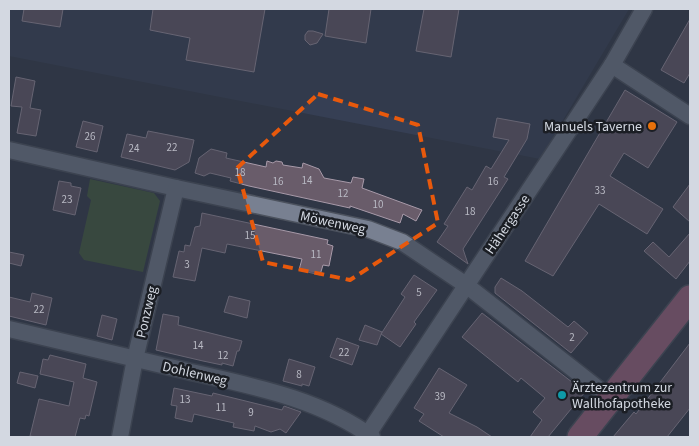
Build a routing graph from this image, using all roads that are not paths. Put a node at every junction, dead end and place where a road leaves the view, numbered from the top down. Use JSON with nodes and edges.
{"nodes":[{"id":1,"x":644,"y":9,"type":"edge"},
{"id":2,"x":612,"y":65,"type":"junction"},
{"id":3,"x":690,"y":116,"type":"edge"},
{"id":4,"x":9,"y":150,"type":"edge"},
{"id":5,"x":176,"y":188,"type":"junction"},
{"id":6,"x":466,"y":286,"type":"junction"},
{"id":7,"x":690,"y":298,"type":"edge"},
{"id":8,"x":9,"y":330,"type":"edge"},
{"id":9,"x":135,"y":359,"type":"junction"},
{"id":10,"x":610,"y":398,"type":"junction"},
{"id":11,"x":369,"y":436,"type":"edge"},
{"id":12,"x":120,"y":437,"type":"edge"},
{"id":13,"x":580,"y":437,"type":"edge"}],
"edges":[{"from":1,"to":2,"type":"street","name":"Hähergasse"},
{"from":2,"to":3,"type":"street"},
{"from":2,"to":6,"type":"street","name":"Hähergasse"},
{"from":4,"to":5,"type":"street","name":"Möwenweg"},
{"from":5,"to":6,"type":"street","name":"Möwenweg"},
{"from":5,"to":9,"type":"street","name":"Ponzweg"},
{"from":6,"to":10,"type":"street","name":"Möwenweg"},
{"from":6,"to":11,"type":"street","name":"Hähergasse"},
{"from":7,"to":10,"type":"main road"},
{"from":8,"to":9,"type":"street","name":"Dohlenweg"},
{"from":9,"to":11,"type":"street","name":"Dohlenweg"},
{"from":9,"to":12,"type":"street","name":"Ponzweg"},
{"from":10,"to":13,"type":"main road"}]}
